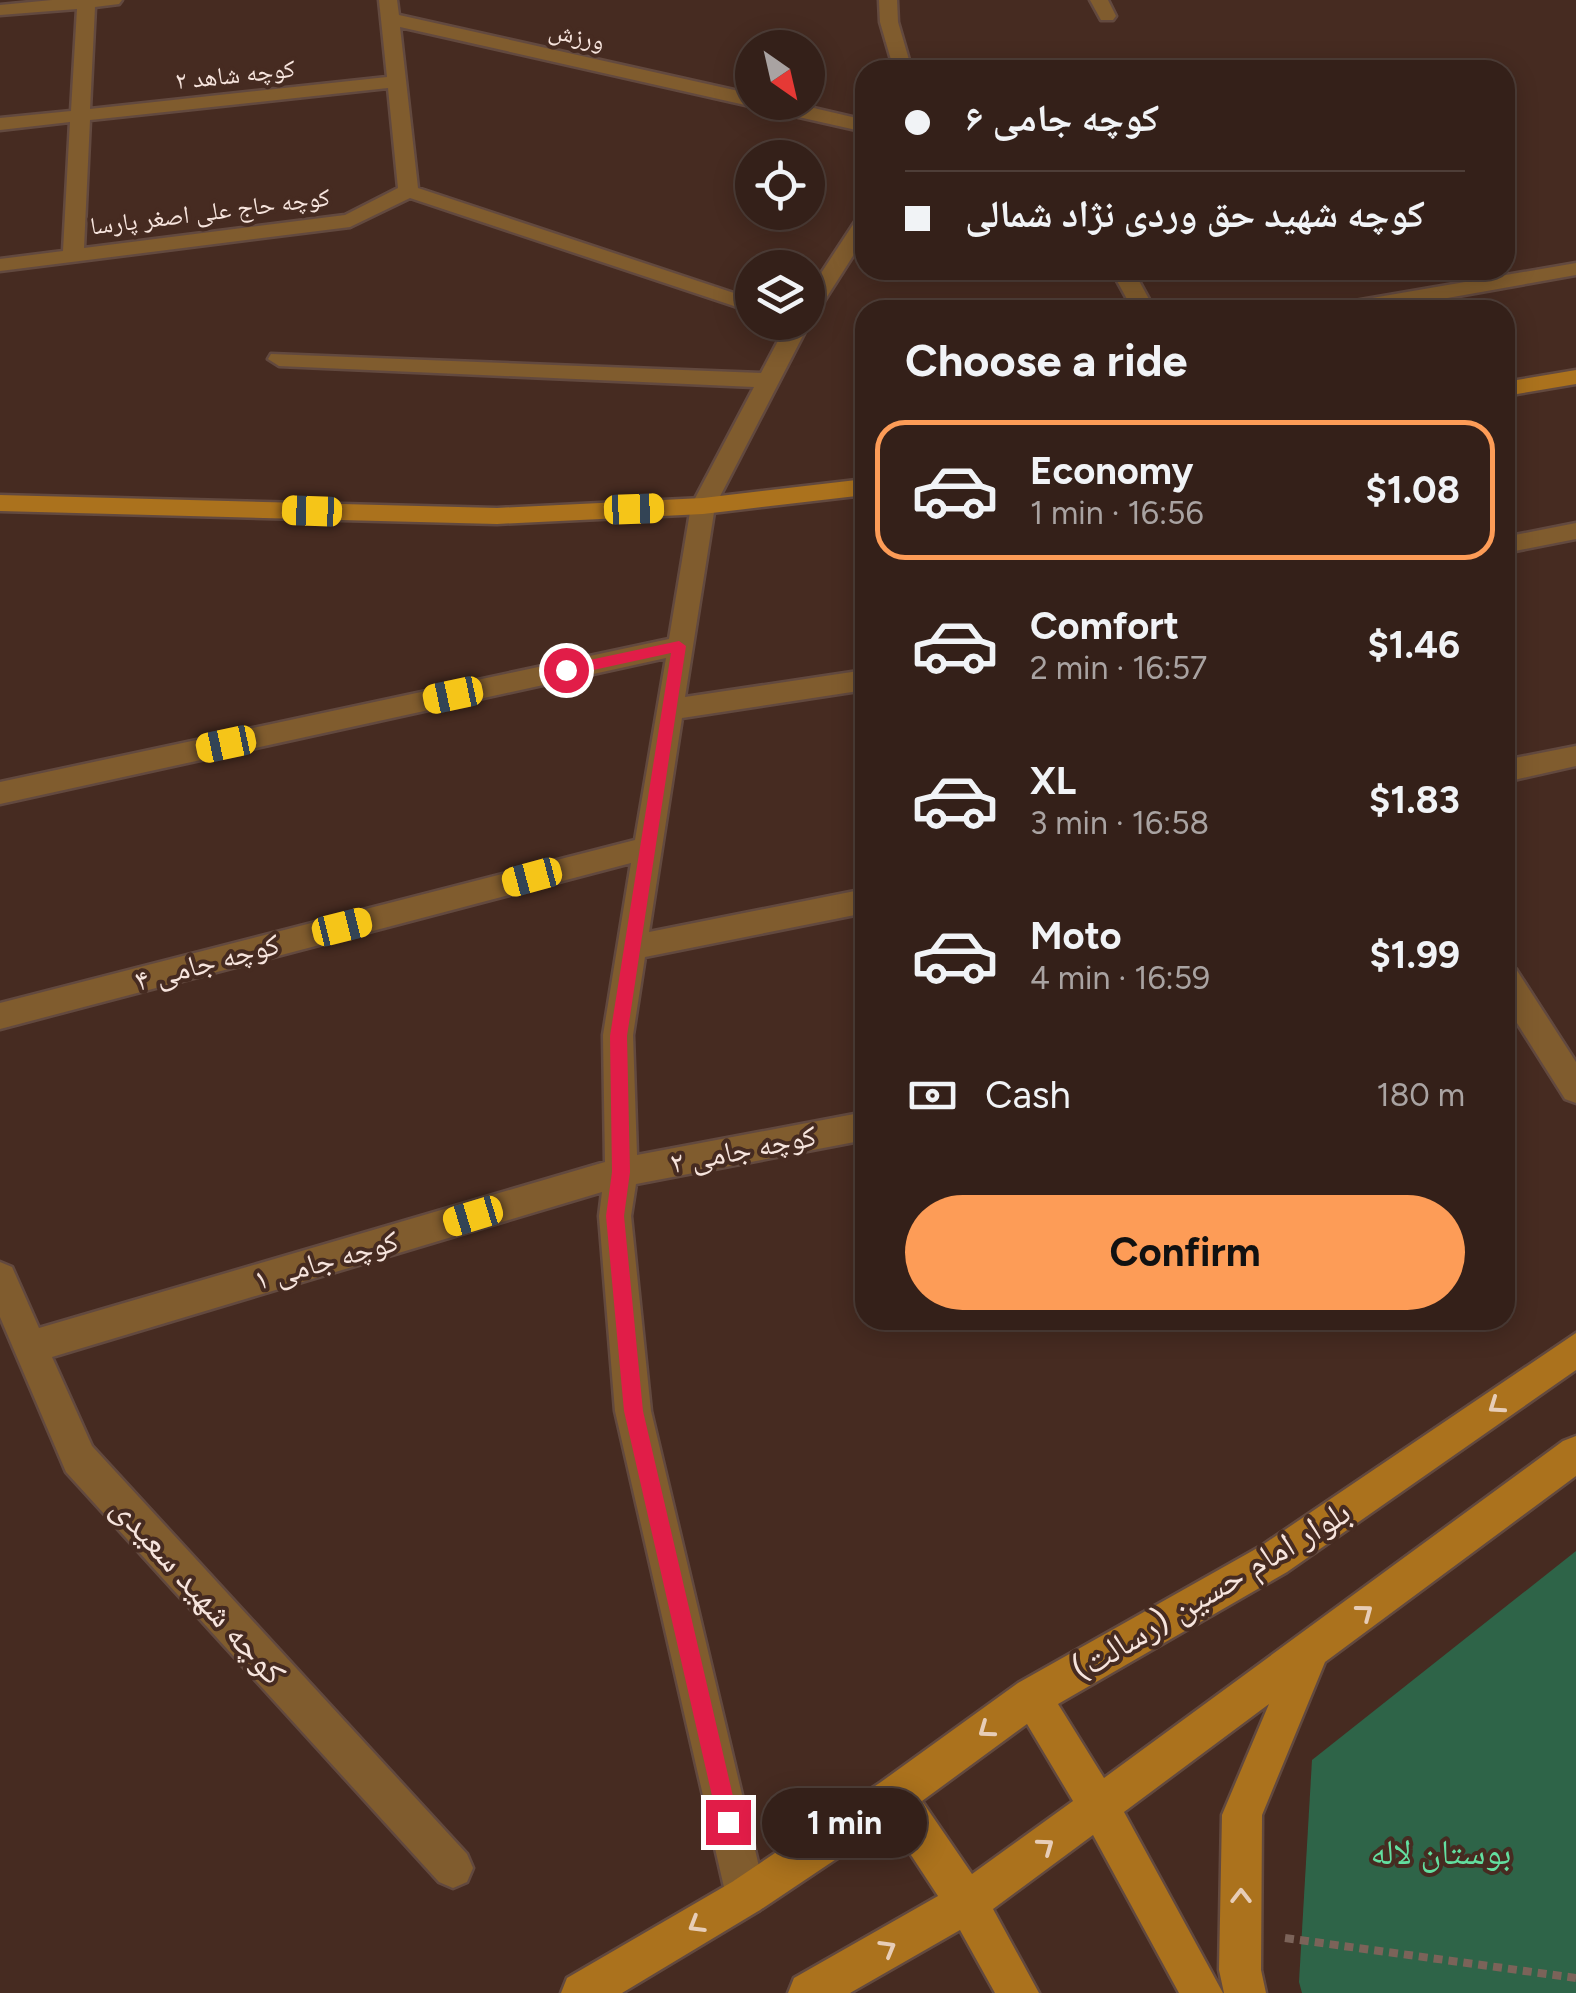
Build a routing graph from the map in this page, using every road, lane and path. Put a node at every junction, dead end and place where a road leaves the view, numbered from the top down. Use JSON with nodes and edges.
{"nodes":[{"id":1,"x":113,"y":0,"type":"edge"},
{"id":2,"x":888,"y":0,"type":"edge"},
{"id":3,"x":86,"y":1,"type":"edge"},
{"id":4,"x":0,"y":10,"type":"edge"},
{"id":5,"x":389,"y":10,"type":"edge"},
{"id":6,"x":900,"y":60,"type":"edge"},
{"id":7,"x":395,"y":82,"type":"junction"},
{"id":8,"x":735,"y":96,"type":"edge"},
{"id":9,"x":80,"y":116,"type":"junction"},
{"id":10,"x":825,"y":117,"type":"edge"},
{"id":11,"x":0,"y":124,"type":"edge"},
{"id":12,"x":855,"y":124,"type":"edge"},
{"id":13,"x":408,"y":191,"type":"junction"},
{"id":14,"x":855,"y":237,"type":"edge"},
{"id":15,"x":73,"y":256,"type":"junction"},
{"id":16,"x":0,"y":265,"type":"edge"},
{"id":17,"x":1576,"y":270,"type":"edge"},
{"id":18,"x":825,"y":283,"type":"edge"},
{"id":19,"x":735,"y":300,"type":"edge"},
{"id":20,"x":1401,"y":300,"type":"edge"},
{"id":21,"x":789,"y":340,"type":"edge"},
{"id":22,"x":279,"y":358,"type":"dead end"},
{"id":23,"x":1576,"y":377,"type":"edge"},
{"id":24,"x":767,"y":380,"type":"junction"},
{"id":25,"x":1515,"y":387,"type":"edge"},
{"id":26,"x":855,"y":487,"type":"edge"},
{"id":27,"x":0,"y":503,"type":"edge"},
{"id":28,"x":703,"y":506,"type":"junction"},
{"id":29,"x":1576,"y":531,"type":"edge"},
{"id":30,"x":1515,"y":543,"type":"edge"},
{"id":31,"x":679,"y":646,"type":"junction"},
{"id":32,"x":855,"y":682,"type":"edge"},
{"id":33,"x":668,"y":710,"type":"junction"},
{"id":34,"x":1576,"y":756,"type":"edge"},
{"id":35,"x":1515,"y":769,"type":"edge"},
{"id":36,"x":0,"y":792,"type":"edge"},
{"id":37,"x":646,"y":848,"type":"junction"},
{"id":38,"x":855,"y":904,"type":"edge"},
{"id":39,"x":632,"y":948,"type":"junction"},
{"id":40,"x":1515,"y":1001,"type":"edge"},
{"id":41,"x":0,"y":1016,"type":"edge"},
{"id":42,"x":1576,"y":1089,"type":"edge"},
{"id":43,"x":855,"y":1128,"type":"edge"},
{"id":44,"x":621,"y":1172,"type":"junction"},
{"id":45,"x":0,"y":1278,"type":"edge"},
{"id":46,"x":30,"y":1347,"type":"junction"},
{"id":47,"x":1576,"y":1350,"type":"edge"},
{"id":48,"x":1576,"y":1454,"type":"edge"},
{"id":49,"x":1310,"y":1653,"type":"junction"},
{"id":50,"x":1032,"y":1697,"type":"junction"},
{"id":51,"x":895,"y":1796,"type":"junction"},
{"id":52,"x":1099,"y":1807,"type":"junction"},
{"id":53,"x":452,"y":1868,"type":"dead end"},
{"id":54,"x":746,"y":1896,"type":"junction"},
{"id":55,"x":968,"y":1903,"type":"junction"},
{"id":56,"x":1241,"y":1932,"type":"junction"},
{"id":57,"x":1576,"y":1978,"type":"edge"},
{"id":58,"x":582,"y":1993,"type":"edge"},
{"id":59,"x":809,"y":1993,"type":"edge"},
{"id":60,"x":1018,"y":1993,"type":"edge"},
{"id":61,"x":1202,"y":1993,"type":"edge"},
{"id":62,"x":1245,"y":1993,"type":"edge"}],
"edges":[{"from":1,"to":3,"type":"street"},
{"from":2,"to":6,"type":"street"},
{"from":3,"to":4,"type":"street"},
{"from":3,"to":9,"type":"street"},
{"from":5,"to":7,"type":"street"},
{"from":5,"to":8,"type":"street","name":"ورزش"},
{"from":7,"to":9,"type":"street","name":"کوچه شاهد ۲"},
{"from":7,"to":13,"type":"street"},
{"from":9,"to":11,"type":"street","name":"کوچه شاهد ۲"},
{"from":9,"to":15,"type":"street"},
{"from":10,"to":12,"type":"street"},
{"from":13,"to":15,"type":"street","name":"کوچه حاج علی اصغر پارسا"},
{"from":13,"to":19,"type":"street"},
{"from":14,"to":18,"type":"street"},
{"from":15,"to":16,"type":"street","name":"کوچه حاج علی اصغر پارسا"},
{"from":17,"to":20,"type":"street"},
{"from":21,"to":24,"type":"street"},
{"from":22,"to":24,"type":"street"},
{"from":23,"to":25,"type":"main road"},
{"from":24,"to":28,"type":"street"},
{"from":26,"to":28,"type":"main road"},
{"from":27,"to":28,"type":"main road"},
{"from":28,"to":31,"type":"street"},
{"from":29,"to":30,"type":"street"},
{"from":31,"to":33,"type":"street"},
{"from":31,"to":36,"type":"street"},
{"from":32,"to":33,"type":"street"},
{"from":33,"to":37,"type":"street"},
{"from":34,"to":35,"type":"street"},
{"from":37,"to":39,"type":"street"},
{"from":37,"to":41,"type":"street","name":"کوچه جامی ۴"},
{"from":38,"to":39,"type":"street"},
{"from":39,"to":44,"type":"street"},
{"from":40,"to":42,"type":"street"},
{"from":43,"to":44,"type":"street","name":"کوچه جامی ۲"},
{"from":44,"to":46,"type":"street","name":"کوچه جامی ۱"},
{"from":44,"to":54,"type":"street"},
{"from":45,"to":46,"type":"street","name":"کوچه شهید سعیدی"},
{"from":46,"to":53,"type":"street","name":"کوچه شهید سعیدی"},
{"from":47,"to":50,"type":"main road","name":"بلوار امام حسین (رسالت)","one_way":true},
{"from":49,"to":48,"type":"main road","one_way":true},
{"from":49,"to":52,"type":"main road"},
{"from":56,"to":49,"type":"main road","one_way":true},
{"from":50,"to":51,"type":"main road","name":"بلوار امام حسین (رسالت)","one_way":true},
{"from":50,"to":52,"type":"main road"},
{"from":51,"to":54,"type":"main road","name":"بلوار امام حسین (رسالت)"},
{"from":51,"to":55,"type":"main road"},
{"from":55,"to":52,"type":"main road","one_way":true},
{"from":52,"to":61,"type":"main road"},
{"from":54,"to":58,"type":"main road","name":"بلوار امام حسین (رسالت)","one_way":true},
{"from":59,"to":55,"type":"main road","one_way":true},
{"from":55,"to":60,"type":"main road"},
{"from":56,"to":57,"type":"path"},
{"from":56,"to":62,"type":"main road"}]}
